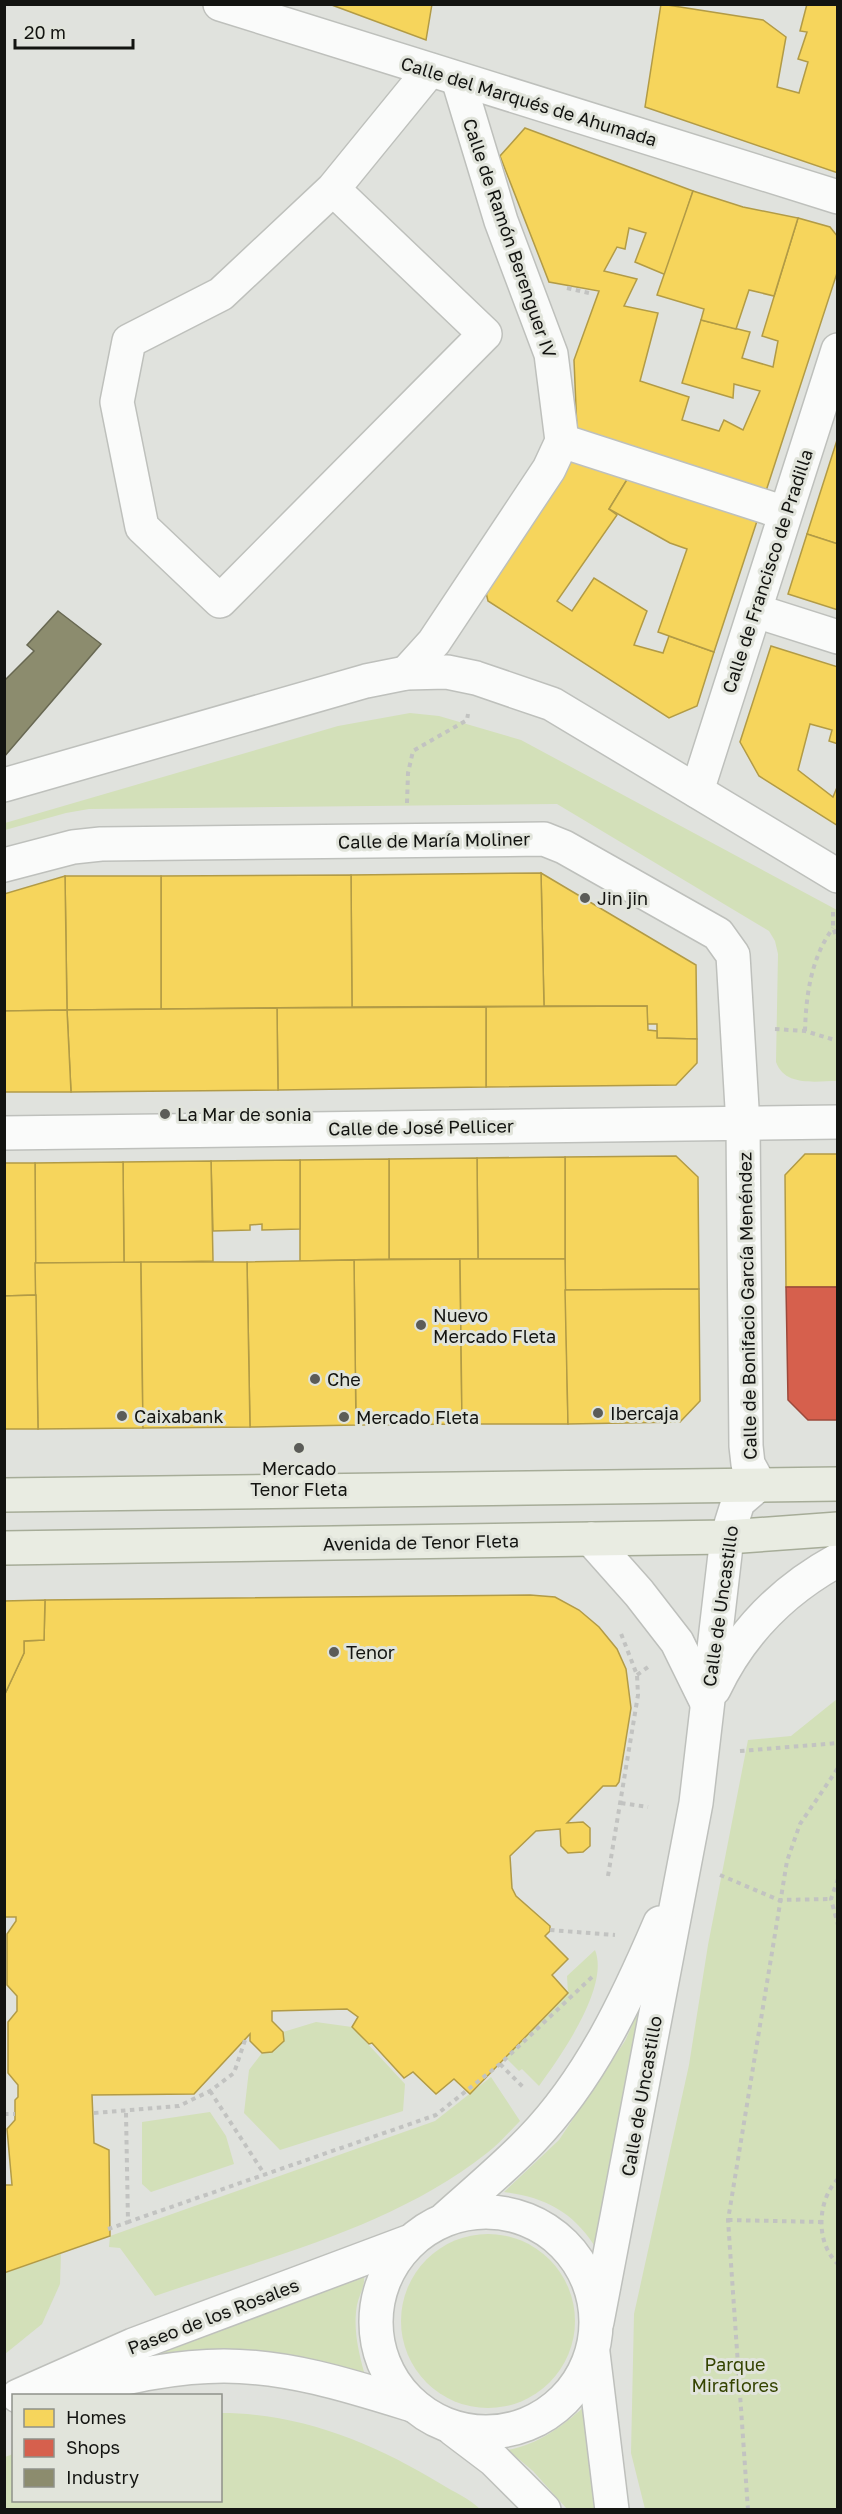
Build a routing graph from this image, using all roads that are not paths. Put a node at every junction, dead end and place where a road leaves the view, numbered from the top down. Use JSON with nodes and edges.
{"nodes":[{"id":1,"x":220,"y":4,"type":"edge"},
{"id":2,"x":444,"y":74,"type":"junction"},
{"id":3,"x":333,"y":189,"type":"junction"},
{"id":4,"x":837,"y":197,"type":"edge"},
{"id":5,"x":837,"y":350,"type":"edge"},
{"id":6,"x":562,"y":441,"type":"junction"},
{"id":7,"x":785,"y":513,"type":"junction"},
{"id":8,"x":756,"y":610,"type":"junction"},
{"id":9,"x":837,"y":637,"type":"edge"},
{"id":10,"x":406,"y":673,"type":"junction"},
{"id":11,"x":4,"y":785,"type":"edge"},
{"id":12,"x":696,"y":791,"type":"junction"},
{"id":13,"x":4,"y":865,"type":"edge"},
{"id":14,"x":835,"y":890,"type":"edge"},
{"id":15,"x":837,"y":1122,"type":"edge"},
{"id":16,"x":743,"y":1125,"type":"junction"},
{"id":17,"x":4,"y":1133,"type":"edge"},
{"id":18,"x":759,"y":1484,"type":"junction"},
{"id":19,"x":837,"y":1484,"type":"edge"},
{"id":20,"x":4,"y":1495,"type":"edge"},
{"id":21,"x":837,"y":1529,"type":"edge"},
{"id":22,"x":727,"y":1537,"type":"junction"},
{"id":23,"x":591,"y":1539,"type":"junction"},
{"id":24,"x":4,"y":1548,"type":"edge"},
{"id":25,"x":837,"y":1560,"type":"edge"},
{"id":26,"x":707,"y":1704,"type":"junction"},
{"id":27,"x":684,"y":1865,"type":"junction"},
{"id":28,"x":445,"y":2219,"type":"junction"},
{"id":29,"x":410,"y":2241,"type":"junction"},
{"id":30,"x":595,"y":2337,"type":"junction"},
{"id":31,"x":23,"y":2394,"type":"edge"},
{"id":32,"x":56,"y":2394,"type":"edge"},
{"id":33,"x":412,"y":2405,"type":"junction"},
{"id":34,"x":450,"y":2427,"type":"junction"},
{"id":35,"x":544,"y":2510,"type":"edge"},
{"id":36,"x":612,"y":2510,"type":"edge"}],
"edges":[{"from":1,"to":2,"type":"street","name":"Calle del Marqués de Ahumada"},
{"from":2,"to":3,"type":"street"},
{"from":2,"to":4,"type":"street","name":"Calle del Marqués de Ahumada"},
{"from":2,"to":6,"type":"street","name":"Calle de Ramón Berenguer IV"},
{"from":3,"to":3,"type":"street"},
{"from":5,"to":7,"type":"street","name":"Calle de Francisco de Pradilla"},
{"from":6,"to":7,"type":"street"},
{"from":6,"to":10,"type":"street"},
{"from":7,"to":8,"type":"street","name":"Calle de Francisco de Pradilla"},
{"from":8,"to":9,"type":"street"},
{"from":8,"to":12,"type":"street","name":"Calle de Francisco de Pradilla"},
{"from":10,"to":11,"type":"street"},
{"from":10,"to":12,"type":"street"},
{"from":12,"to":14,"type":"street"},
{"from":13,"to":16,"type":"street","name":"Calle de María Moliner"},
{"from":15,"to":16,"type":"street","name":"Calle de José Pellicer"},
{"from":16,"to":17,"type":"street","name":"Calle de José Pellicer"},
{"from":16,"to":18,"type":"street","name":"Calle de Bonifacio García Menéndez"},
{"from":18,"to":19,"type":"main road"},
{"from":18,"to":20,"type":"main road"},
{"from":18,"to":22,"type":"street","name":"Calle de Uncastillo"},
{"from":21,"to":22,"type":"main road","name":"Avenida de Tenor Fleta"},
{"from":22,"to":23,"type":"main road","name":"Avenida de Tenor Fleta"},
{"from":22,"to":26,"type":"street","name":"Calle de Uncastillo"},
{"from":23,"to":24,"type":"main road","name":"Avenida de Tenor Fleta"},
{"from":23,"to":26,"type":"street","name":"Calle de Uncastillo"},
{"from":25,"to":26,"type":"street","name":"Calle de Uncastillo"},
{"from":26,"to":27,"type":"street","name":"Calle de Uncastillo"},
{"from":27,"to":28,"type":"street","name":"Calle de Uncastillo"},
{"from":27,"to":30,"type":"street","name":"Calle de Uncastillo"},
{"from":28,"to":29,"type":"street"},
{"from":28,"to":30,"type":"street"},
{"from":29,"to":31,"type":"street","name":"Paseo de los Rosales"},
{"from":29,"to":33,"type":"street"},
{"from":30,"to":34,"type":"street"},
{"from":30,"to":36,"type":"street"},
{"from":32,"to":33,"type":"street","name":"Paseo de los Rosales"},
{"from":33,"to":34,"type":"street"},
{"from":34,"to":35,"type":"street"}]}
